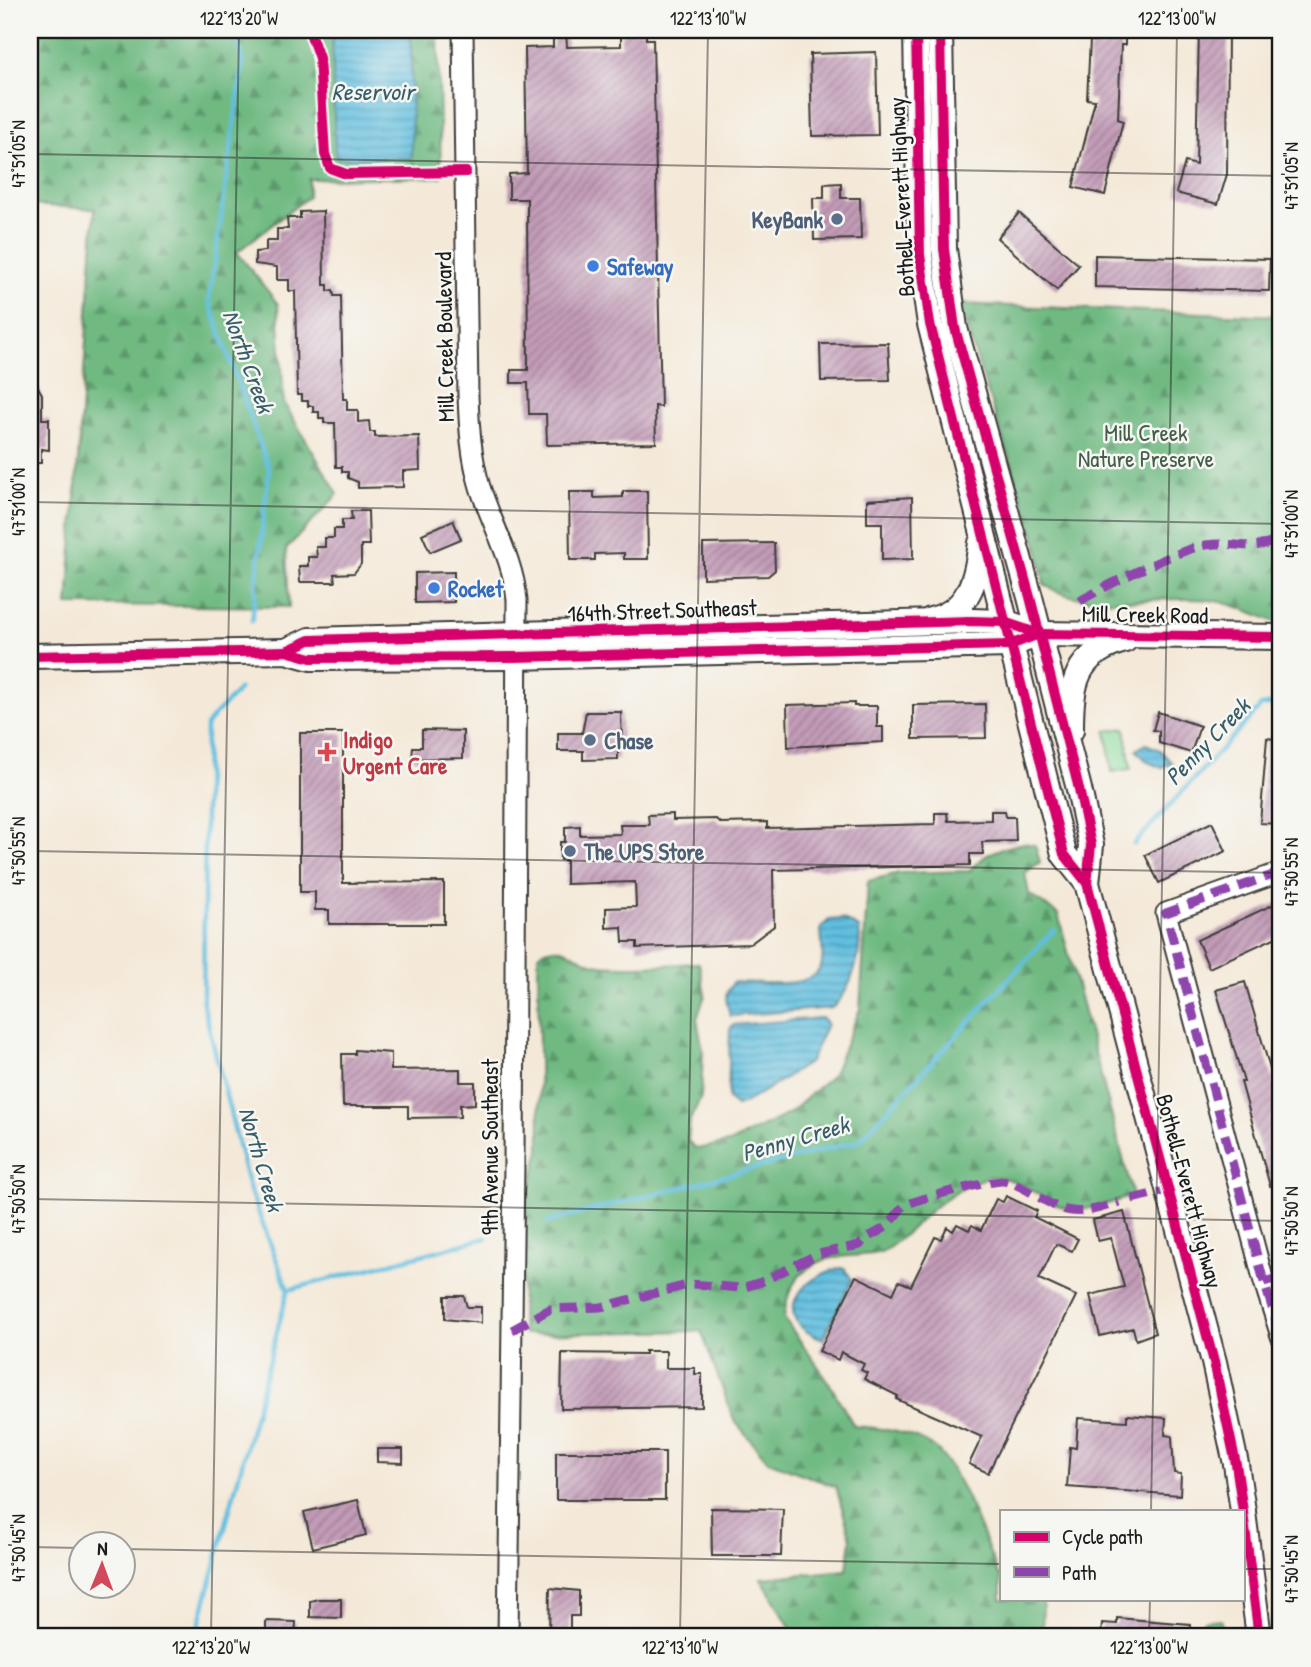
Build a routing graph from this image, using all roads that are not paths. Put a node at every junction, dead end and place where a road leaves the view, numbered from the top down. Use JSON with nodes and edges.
{"nodes":[{"id":1,"x":463,"y":30,"type":"edge"},
{"id":2,"x":916,"y":30,"type":"edge"},
{"id":3,"x":929,"y":30,"type":"edge"},
{"id":4,"x":940,"y":30,"type":"edge"},
{"id":5,"x":941,"y":117,"type":"junction"},
{"id":6,"x":982,"y":532,"type":"junction"},
{"id":7,"x":916,"y":623,"type":"junction"},
{"id":8,"x":1007,"y":633,"type":"junction"},
{"id":9,"x":1040,"y":634,"type":"junction"},
{"id":10,"x":1161,"y":635,"type":"junction"},
{"id":11,"x":1281,"y":637,"type":"edge"},
{"id":12,"x":515,"y":646,"type":"junction"},
{"id":13,"x":30,"y":656,"type":"edge"},
{"id":14,"x":1070,"y":756,"type":"junction"},
{"id":15,"x":1281,"y":872,"type":"edge"},
{"id":16,"x":1087,"y":884,"type":"junction"},
{"id":17,"x":1272,"y":1279,"type":"edge"},
{"id":18,"x":1281,"y":1336,"type":"edge"},
{"id":19,"x":1243,"y":1510,"type":"edge"},
{"id":20,"x":1244,"y":1520,"type":"edge"},
{"id":21,"x":508,"y":1637,"type":"edge"},
{"id":22,"x":1259,"y":1637,"type":"edge"}],
"edges":[{"from":1,"to":12,"type":"street","name":"Mill Creek Boulevard"},
{"from":2,"to":6,"type":"main road","name":"Bothell-Everett Highway"},
{"from":3,"to":5,"type":"main road"},
{"from":4,"to":5,"type":"main road","name":"Bothell-Everett Highway"},
{"from":5,"to":9,"type":"main road","name":"Bothell-Everett Highway"},
{"from":6,"to":7,"type":"main road"},
{"from":6,"to":8,"type":"main road","name":"Bothell-Everett Highway"},
{"from":7,"to":8,"type":"main road","name":"164th Street Southeast"},
{"from":7,"to":12,"type":"main road","name":"164th Street Southeast"},
{"from":8,"to":9,"type":"main road","name":"Mill Creek Road"},
{"from":8,"to":12,"type":"main road","name":"164th Street Southeast"},
{"from":8,"to":16,"type":"main road","name":"Bothell-Everett Highway"},
{"from":9,"to":10,"type":"main road","name":"Mill Creek Road"},
{"from":9,"to":14,"type":"main road","name":"Bothell-Everett Highway"},
{"from":10,"to":11,"type":"main road","name":"Mill Creek Road"},
{"from":10,"to":14,"type":"main road"},
{"from":12,"to":13,"type":"main road","name":"164th Street Southeast"},
{"from":12,"to":21,"type":"street","name":"9th Avenue Southeast"},
{"from":14,"to":16,"type":"main road","name":"Bothell-Everett Highway"},
{"from":15,"to":17,"type":"street"},
{"from":16,"to":19,"type":"main road","name":"Bothell-Everett Highway"},
{"from":17,"to":18,"type":"street"},
{"from":20,"to":22,"type":"main road","name":"Bothell-Everett Highway"}]}
